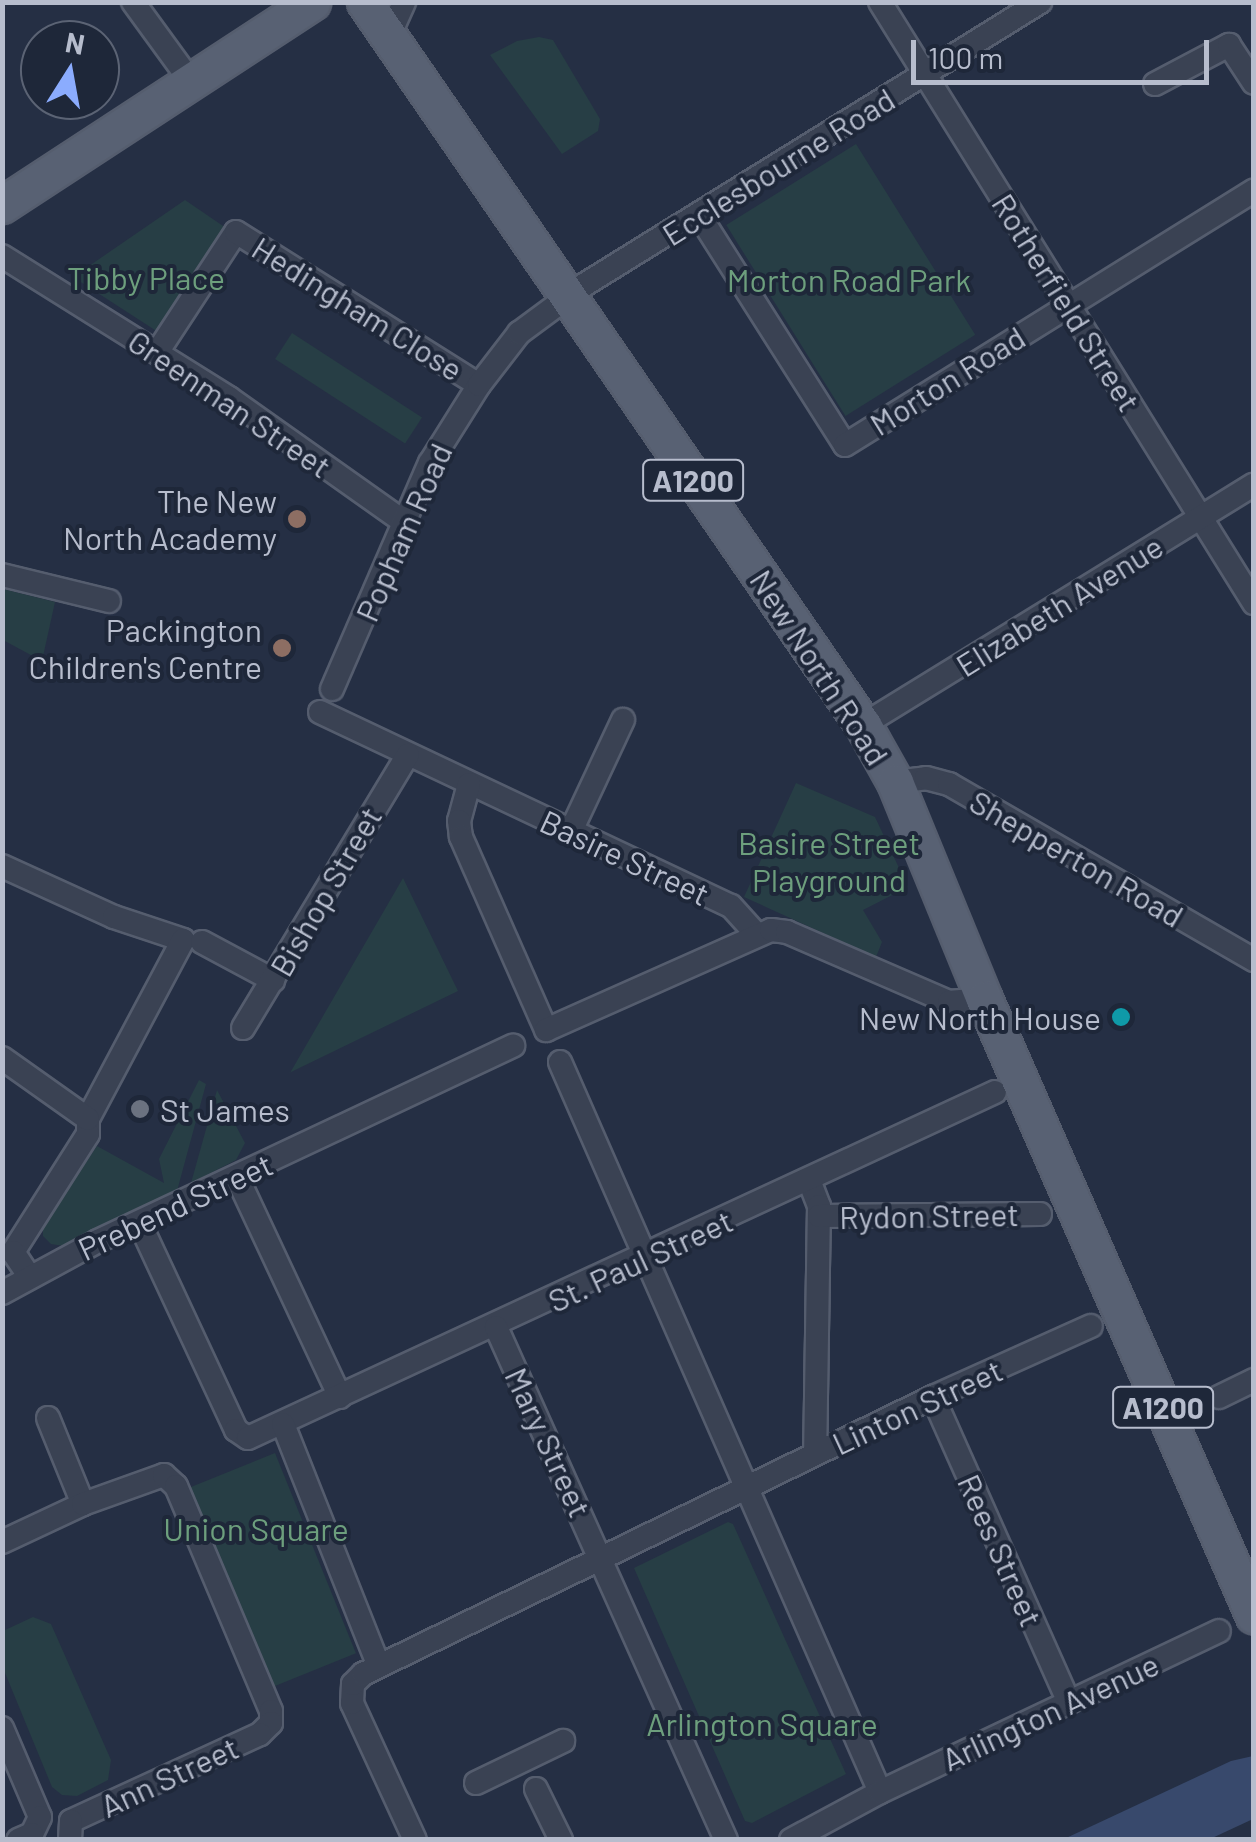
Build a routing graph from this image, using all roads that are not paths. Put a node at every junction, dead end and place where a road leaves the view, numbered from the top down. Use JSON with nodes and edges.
{"nodes":[{"id":1,"x":133,"y":2,"type":"edge"},
{"id":2,"x":312,"y":2,"type":"edge"},
{"id":3,"x":366,"y":2,"type":"edge"},
{"id":4,"x":404,"y":2,"type":"edge"},
{"id":5,"x":880,"y":2,"type":"edge"},
{"id":6,"x":1040,"y":2,"type":"edge"},
{"id":7,"x":389,"y":36,"type":"junction"},
{"id":8,"x":926,"y":74,"type":"junction"},
{"id":9,"x":192,"y":83,"type":"junction"},
{"id":10,"x":1254,"y":83,"type":"edge"},
{"id":11,"x":1155,"y":84,"type":"dead end"},
{"id":12,"x":1254,"y":190,"type":"edge"},
{"id":13,"x":2,"y":205,"type":"edge"},
{"id":14,"x":699,"y":216,"type":"junction"},
{"id":15,"x":2,"y":256,"type":"edge"},
{"id":16,"x":566,"y":297,"type":"junction"},
{"id":17,"x":1068,"y":304,"type":"junction"},
{"id":18,"x":158,"y":352,"type":"junction"},
{"id":19,"x":479,"y":384,"type":"junction"},
{"id":20,"x":1254,"y":484,"type":"edge"},
{"id":21,"x":1201,"y":516,"type":"junction"},
{"id":22,"x":404,"y":522,"type":"junction"},
{"id":23,"x":2,"y":575,"type":"edge"},
{"id":24,"x":110,"y":601,"type":"dead end"},
{"id":25,"x":1254,"y":603,"type":"edge"},
{"id":26,"x":332,"y":689,"type":"dead end"},
{"id":27,"x":320,"y":712,"type":"dead end"},
{"id":28,"x":623,"y":720,"type":"dead end"},
{"id":29,"x":863,"y":725,"type":"junction"},
{"id":30,"x":408,"y":755,"type":"junction"},
{"id":31,"x":895,"y":782,"type":"junction"},
{"id":32,"x":469,"y":784,"type":"junction"},
{"id":33,"x":570,"y":833,"type":"junction"},
{"id":34,"x":2,"y":866,"type":"edge"},
{"id":35,"x":756,"y":934,"type":"junction"},
{"id":36,"x":192,"y":941,"type":"junction"},
{"id":37,"x":1254,"y":960,"type":"edge"},
{"id":38,"x":273,"y":980,"type":"junction"},
{"id":39,"x":984,"y":999,"type":"junction"},
{"id":40,"x":243,"y":1028,"type":"dead end"},
{"id":41,"x":513,"y":1046,"type":"dead end"},
{"id":42,"x":2,"y":1058,"type":"edge"},
{"id":43,"x":560,"y":1062,"type":"dead end"},
{"id":44,"x":995,"y":1092,"type":"dead end"},
{"id":45,"x":88,"y":1118,"type":"junction"},
{"id":46,"x":237,"y":1177,"type":"junction"},
{"id":47,"x":809,"y":1180,"type":"junction"},
{"id":48,"x":1040,"y":1214,"type":"dead end"},
{"id":49,"x":819,"y":1216,"type":"junction"},
{"id":50,"x":140,"y":1224,"type":"junction"},
{"id":51,"x":644,"y":1258,"type":"junction"},
{"id":52,"x":29,"y":1276,"type":"junction"},
{"id":53,"x":2,"y":1293,"type":"edge"},
{"id":54,"x":1091,"y":1326,"type":"dead end"},
{"id":55,"x":496,"y":1327,"type":"junction"},
{"id":56,"x":1254,"y":1380,"type":"edge"},
{"id":57,"x":340,"y":1397,"type":"junction"},
{"id":58,"x":933,"y":1397,"type":"junction"},
{"id":59,"x":1220,"y":1397,"type":"dead end"},
{"id":60,"x":48,"y":1418,"type":"dead end"},
{"id":61,"x":283,"y":1424,"type":"junction"},
{"id":62,"x":815,"y":1454,"type":"junction"},
{"id":63,"x":744,"y":1488,"type":"junction"},
{"id":64,"x":83,"y":1504,"type":"junction"},
{"id":65,"x":2,"y":1542,"type":"edge"},
{"id":66,"x":602,"y":1558,"type":"junction"},
{"id":67,"x":1254,"y":1616,"type":"edge"},
{"id":68,"x":1219,"y":1631,"type":"dead end"},
{"id":69,"x":379,"y":1666,"type":"junction"},
{"id":70,"x":1069,"y":1702,"type":"junction"},
{"id":71,"x":2,"y":1728,"type":"edge"},
{"id":72,"x":563,"y":1741,"type":"dead end"},
{"id":73,"x":529,"y":1774,"type":"junction"},
{"id":74,"x":476,"y":1782,"type":"dead end"},
{"id":75,"x":880,"y":1792,"type":"junction"},
{"id":76,"x":68,"y":1834,"type":"edge"},
{"id":77,"x":18,"y":1840,"type":"edge"},
{"id":78,"x":415,"y":1840,"type":"edge"},
{"id":79,"x":561,"y":1840,"type":"edge"},
{"id":80,"x":726,"y":1840,"type":"edge"},
{"id":81,"x":792,"y":1840,"type":"edge"}],
"edges":[{"from":1,"to":9,"type":"street"},
{"from":2,"to":9,"type":"main road"},
{"from":3,"to":7,"type":"main road","name":"New North Road","number":"A1200"},
{"from":4,"to":7,"type":"street"},
{"from":5,"to":8,"type":"street","name":"Rotherfield Street"},
{"from":6,"to":8,"type":"street","name":"Ecclesbourne Road"},
{"from":7,"to":16,"type":"main road","name":"New North Road","number":"A1200"},
{"from":8,"to":14,"type":"street","name":"Ecclesbourne Road"},
{"from":8,"to":17,"type":"street","name":"Rotherfield Street"},
{"from":9,"to":13,"type":"main road"},
{"from":10,"to":11,"type":"street"},
{"from":12,"to":17,"type":"street","name":"Morton Road"},
{"from":14,"to":16,"type":"street","name":"Ecclesbourne Road"},
{"from":14,"to":17,"type":"street","name":"Morton Road"},
{"from":15,"to":18,"type":"street","name":"Greenman Street"},
{"from":16,"to":19,"type":"street","name":"Popham Road"},
{"from":16,"to":29,"type":"main road","name":"New North Road","number":"A1200"},
{"from":17,"to":21,"type":"street","name":"Rotherfield Street"},
{"from":18,"to":19,"type":"street","name":"Hedingham Close"},
{"from":18,"to":22,"type":"street","name":"Greenman Street"},
{"from":19,"to":22,"type":"street","name":"Popham Road"},
{"from":20,"to":21,"type":"street","name":"Elizabeth Avenue"},
{"from":21,"to":25,"type":"street","name":"Rotherfield Street"},
{"from":21,"to":29,"type":"street","name":"Elizabeth Avenue"},
{"from":22,"to":26,"type":"street","name":"Popham Road"},
{"from":23,"to":24,"type":"street"},
{"from":27,"to":30,"type":"street","name":"Basire Street"},
{"from":28,"to":33,"type":"street"},
{"from":29,"to":31,"type":"main road","name":"New North Road","number":"A1200"},
{"from":30,"to":32,"type":"street","name":"Basire Street"},
{"from":30,"to":38,"type":"street","name":"Bishop Street"},
{"from":31,"to":37,"type":"street","name":"Shepperton Road"},
{"from":31,"to":39,"type":"main road","name":"New North Road","number":"A1200"},
{"from":32,"to":33,"type":"street","name":"Basire Street"},
{"from":32,"to":35,"type":"street"},
{"from":33,"to":35,"type":"street","name":"Basire Street"},
{"from":34,"to":36,"type":"street"},
{"from":35,"to":39,"type":"street"},
{"from":36,"to":38,"type":"street"},
{"from":36,"to":45,"type":"street"},
{"from":38,"to":40,"type":"street","name":"Bishop Street"},
{"from":39,"to":67,"type":"main road","name":"New North Road","number":"A1200"},
{"from":41,"to":46,"type":"street","name":"Prebend Street"},
{"from":42,"to":45,"type":"street"},
{"from":43,"to":51,"type":"street"},
{"from":44,"to":47,"type":"street","name":"St. Paul Street"},
{"from":45,"to":52,"type":"street"},
{"from":46,"to":50,"type":"street","name":"Prebend Street"},
{"from":46,"to":57,"type":"street"},
{"from":47,"to":49,"type":"street"},
{"from":47,"to":51,"type":"street","name":"St. Paul Street"},
{"from":48,"to":49,"type":"street","name":"Rydon Street"},
{"from":49,"to":62,"type":"street"},
{"from":50,"to":52,"type":"street","name":"Prebend Street"},
{"from":50,"to":61,"type":"street"},
{"from":51,"to":55,"type":"street","name":"St. Paul Street"},
{"from":51,"to":63,"type":"street"},
{"from":52,"to":53,"type":"street","name":"Prebend Street"},
{"from":54,"to":58,"type":"street","name":"Linton Street"},
{"from":55,"to":57,"type":"street","name":"St. Paul Street"},
{"from":55,"to":66,"type":"street","name":"Mary Street"},
{"from":56,"to":59,"type":"street"},
{"from":57,"to":61,"type":"street","name":"St. Paul Street"},
{"from":58,"to":62,"type":"street","name":"Linton Street"},
{"from":58,"to":70,"type":"street","name":"Rees Street"},
{"from":60,"to":64,"type":"street"},
{"from":61,"to":69,"type":"street"},
{"from":62,"to":63,"type":"street","name":"Linton Street"},
{"from":63,"to":66,"type":"street"},
{"from":63,"to":75,"type":"street"},
{"from":64,"to":65,"type":"street"},
{"from":64,"to":76,"type":"street","name":"Ann Street"},
{"from":66,"to":69,"type":"street"},
{"from":66,"to":80,"type":"street"},
{"from":68,"to":70,"type":"street","name":"Arlington Avenue"},
{"from":69,"to":78,"type":"street"},
{"from":70,"to":75,"type":"street","name":"Arlington Avenue"},
{"from":71,"to":77,"type":"street"},
{"from":72,"to":73,"type":"street"},
{"from":73,"to":74,"type":"street"},
{"from":73,"to":79,"type":"street"},
{"from":75,"to":81,"type":"street"}]}
